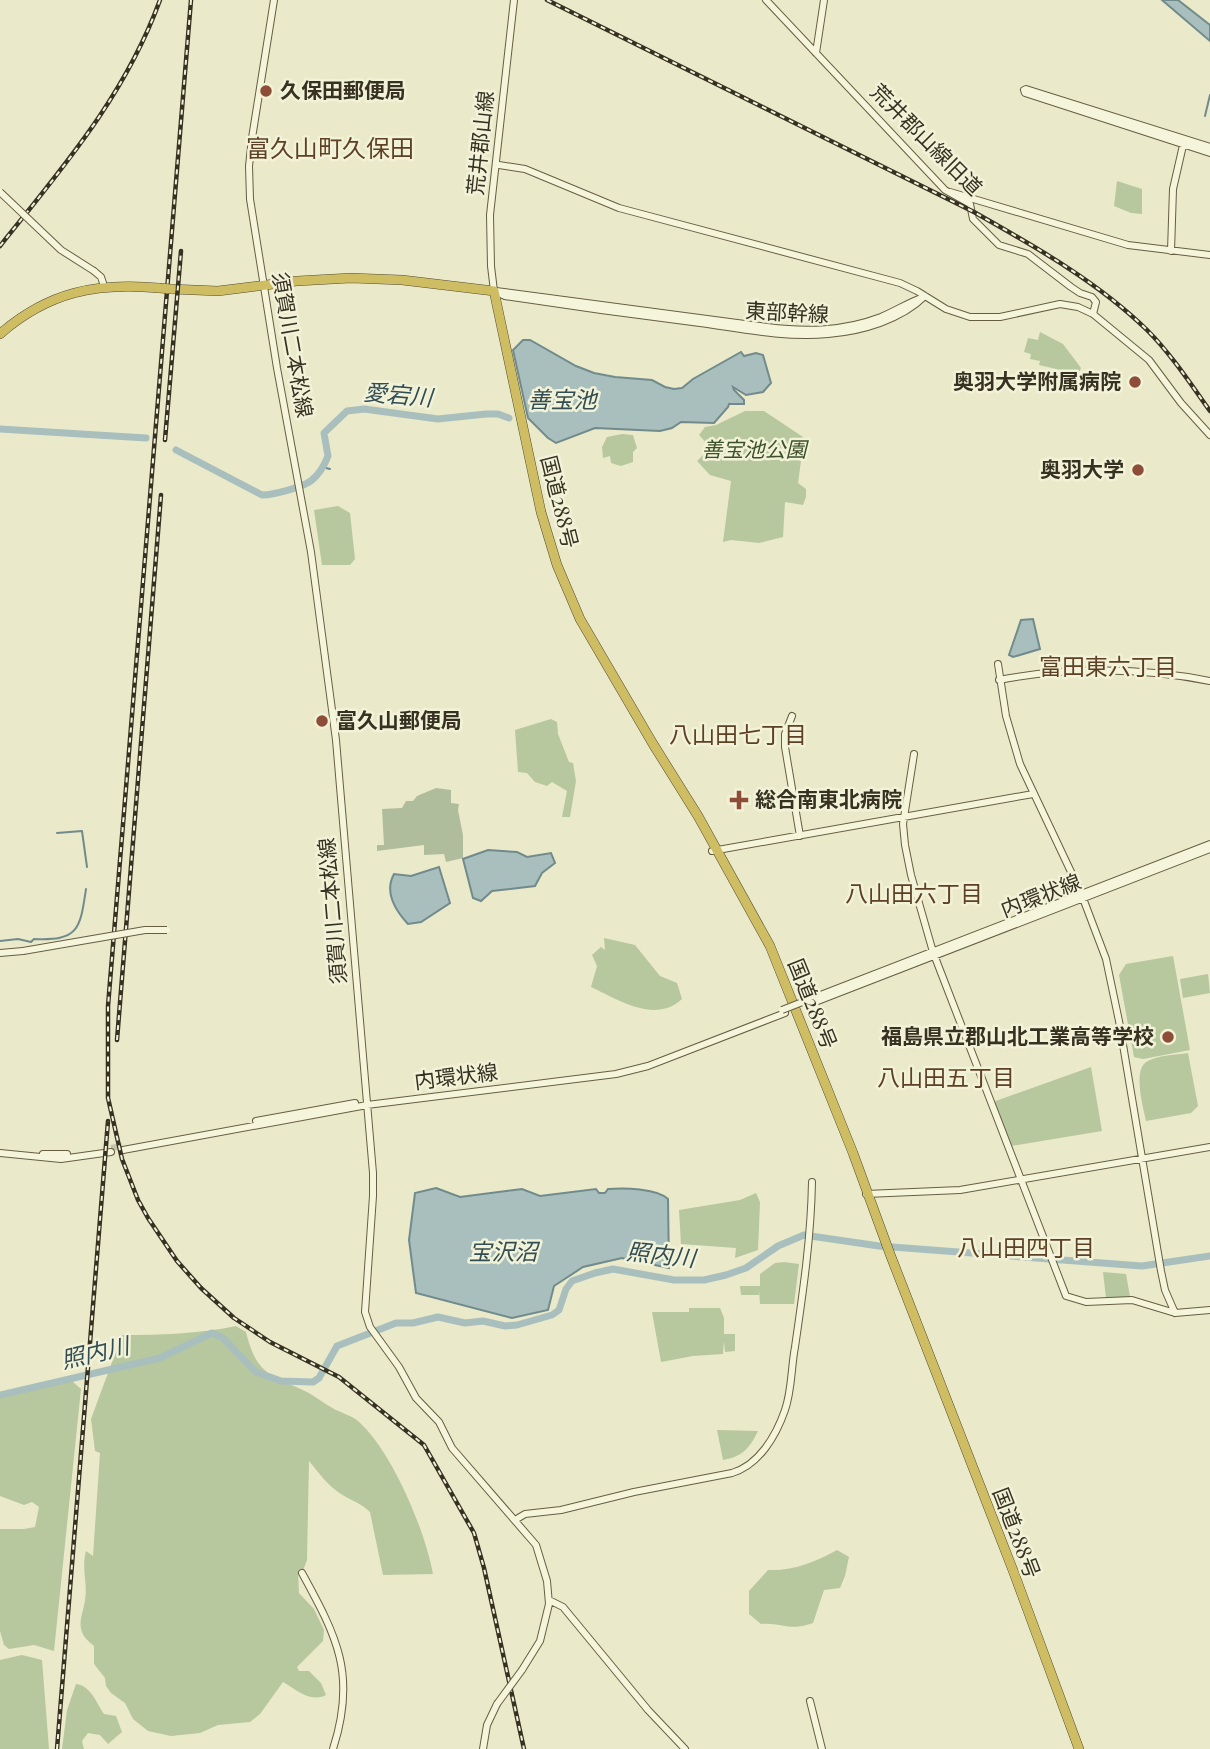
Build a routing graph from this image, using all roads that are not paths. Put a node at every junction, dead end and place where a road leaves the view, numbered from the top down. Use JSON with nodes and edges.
{"nodes":[{"id":1,"x":274,"y":0,"type":"edge"},
{"id":2,"x":513,"y":0,"type":"edge"},
{"id":3,"x":766,"y":0,"type":"edge"},
{"id":4,"x":824,"y":0,"type":"edge"},
{"id":5,"x":816,"y":53,"type":"junction"},
{"id":6,"x":1184,"y":142,"type":"junction"},
{"id":7,"x":1210,"y":147,"type":"edge"},
{"id":8,"x":1210,"y":153,"type":"edge"},
{"id":9,"x":499,"y":165,"type":"dead end"},
{"id":10,"x":0,"y":192,"type":"edge"},
{"id":11,"x":948,"y":193,"type":"junction"},
{"id":12,"x":1171,"y":251,"type":"junction"},
{"id":13,"x":1210,"y":255,"type":"edge"},
{"id":14,"x":264,"y":285,"type":"junction"},
{"id":15,"x":104,"y":286,"type":"junction"},
{"id":16,"x":493,"y":291,"type":"junction"},
{"id":17,"x":925,"y":296,"type":"junction"},
{"id":18,"x":1093,"y":314,"type":"junction"},
{"id":19,"x":0,"y":334,"type":"edge"},
{"id":20,"x":1210,"y":435,"type":"edge"},
{"id":21,"x":998,"y":664,"type":"dead end"},
{"id":22,"x":999,"y":680,"type":"junction"},
{"id":23,"x":1210,"y":681,"type":"edge"},
{"id":24,"x":792,"y":716,"type":"dead end"},
{"id":25,"x":914,"y":754,"type":"dead end"},
{"id":26,"x":1033,"y":794,"type":"junction"},
{"id":27,"x":904,"y":817,"type":"junction"},
{"id":28,"x":800,"y":836,"type":"junction"},
{"id":29,"x":1210,"y":846,"type":"edge"},
{"id":30,"x":715,"y":851,"type":"junction"},
{"id":31,"x":1082,"y":896,"type":"junction"},
{"id":32,"x":167,"y":930,"type":"dead end"},
{"id":33,"x":0,"y":953,"type":"edge"},
{"id":34,"x":934,"y":954,"type":"junction"},
{"id":35,"x":367,"y":1103,"type":"junction"},
{"id":36,"x":1210,"y":1147,"type":"edge"},
{"id":37,"x":123,"y":1148,"type":"tunnel mouth"},
{"id":38,"x":0,"y":1150,"type":"edge"},
{"id":39,"x":111,"y":1150,"type":"tunnel mouth"},
{"id":40,"x":1142,"y":1158,"type":"junction"},
{"id":41,"x":1020,"y":1179,"type":"junction"},
{"id":42,"x":812,"y":1182,"type":"dead end"},
{"id":43,"x":867,"y":1194,"type":"junction"},
{"id":44,"x":1210,"y":1310,"type":"edge"},
{"id":45,"x":1175,"y":1313,"type":"junction"},
{"id":46,"x":515,"y":1520,"type":"junction"},
{"id":47,"x":302,"y":1573,"type":"dead end"},
{"id":48,"x":549,"y":1600,"type":"junction"},
{"id":49,"x":810,"y":1702,"type":"dead end"},
{"id":50,"x":333,"y":1749,"type":"edge"},
{"id":51,"x":483,"y":1749,"type":"edge"},
{"id":52,"x":685,"y":1749,"type":"edge"},
{"id":53,"x":822,"y":1749,"type":"edge"},
{"id":54,"x":1078,"y":1749,"type":"edge"}],
"edges":[{"from":1,"to":14,"type":"street","name":"須賀川二本松線"},
{"from":2,"to":16,"type":"street","name":"荒井郡山線"},
{"from":3,"to":5,"type":"street","name":"荒井郡山線旧道"},
{"from":4,"to":5,"type":"street"},
{"from":5,"to":11,"type":"street","name":"荒井郡山線旧道"},
{"from":6,"to":6,"type":"street"},
{"from":6,"to":7,"type":"street"},
{"from":6,"to":8,"type":"street"},
{"from":6,"to":12,"type":"street"},
{"from":9,"to":17,"type":"street"},
{"from":10,"to":15,"type":"street","bridge":true},
{"from":11,"to":12,"type":"street"},
{"from":11,"to":18,"type":"street","name":"荒井郡山線旧道"},
{"from":12,"to":13,"type":"street"},
{"from":14,"to":15,"type":"highway","bridge":true},
{"from":14,"to":16,"type":"highway"},
{"from":14,"to":35,"type":"street","name":"須賀川二本松線"},
{"from":15,"to":19,"type":"highway"},
{"from":16,"to":17,"type":"street","name":"東部幹線"},
{"from":16,"to":30,"type":"highway","name":"国道288号"},
{"from":17,"to":18,"type":"street"},
{"from":18,"to":20,"type":"street"},
{"from":21,"to":22,"type":"street"},
{"from":22,"to":23,"type":"street"},
{"from":22,"to":26,"type":"street"},
{"from":24,"to":28,"type":"street"},
{"from":25,"to":27,"type":"street"},
{"from":26,"to":27,"type":"street"},
{"from":26,"to":31,"type":"street"},
{"from":27,"to":28,"type":"street"},
{"from":27,"to":34,"type":"street"},
{"from":28,"to":30,"type":"street"},
{"from":29,"to":31,"type":"street","name":"内環状線"},
{"from":30,"to":43,"type":"highway","name":"国道288号"},
{"from":31,"to":34,"type":"street","name":"内環状線"},
{"from":31,"to":40,"type":"street"},
{"from":32,"to":33,"type":"street","bridge":true},
{"from":34,"to":35,"type":"street","name":"内環状線","bridge":true},
{"from":34,"to":41,"type":"street"},
{"from":35,"to":37,"type":"street","name":"内環状線"},
{"from":35,"to":46,"type":"street","name":"須賀川二本松線"},
{"from":36,"to":40,"type":"street"},
{"from":38,"to":39,"type":"street"},
{"from":40,"to":41,"type":"street"},
{"from":40,"to":45,"type":"street"},
{"from":41,"to":43,"type":"street"},
{"from":41,"to":45,"type":"street"},
{"from":42,"to":46,"type":"street"},
{"from":43,"to":54,"type":"highway","name":"国道288号"},
{"from":44,"to":45,"type":"street"},
{"from":46,"to":48,"type":"street","name":"須賀川二本松線"},
{"from":47,"to":50,"type":"street"},
{"from":48,"to":51,"type":"street","name":"須賀川二本松線","bridge":true},
{"from":48,"to":52,"type":"street"},
{"from":49,"to":53,"type":"street"}]}
